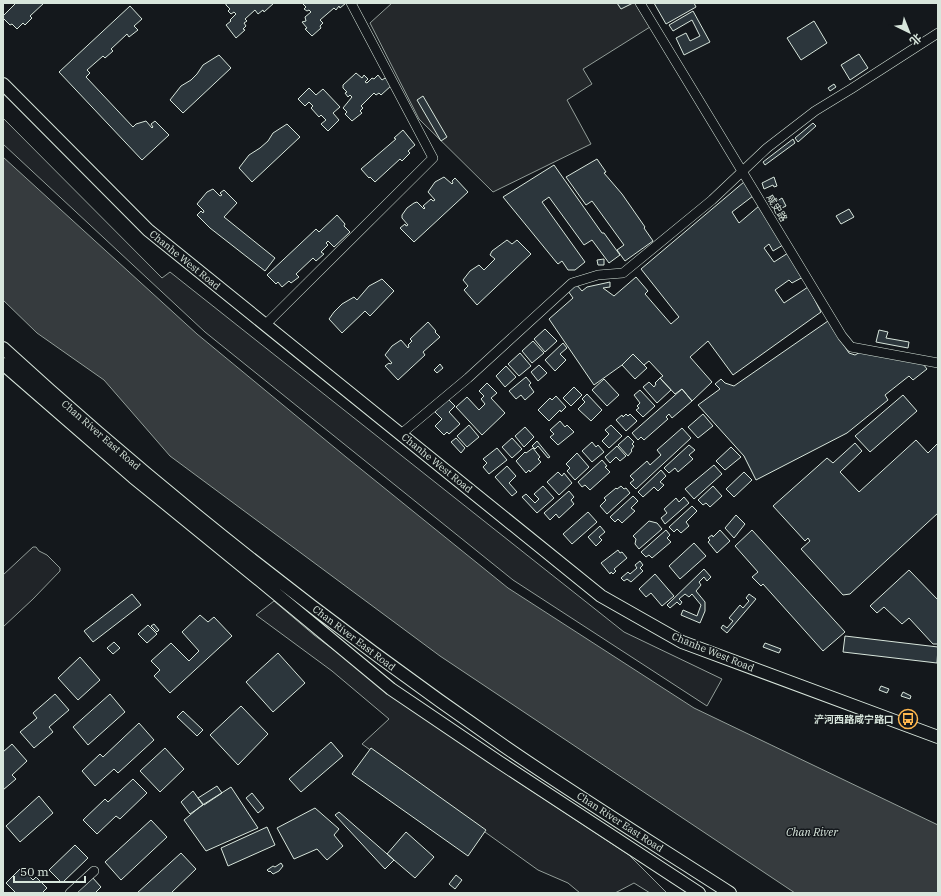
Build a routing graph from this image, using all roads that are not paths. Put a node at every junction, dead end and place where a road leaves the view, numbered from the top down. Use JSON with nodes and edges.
{"nodes":[{"id":1,"x":351,"y":3,"type":"edge"},
{"id":2,"x":640,"y":3,"type":"edge"},
{"id":3,"x":938,"y":33,"type":"edge"},
{"id":4,"x":3,"y":84,"type":"edge"},
{"id":5,"x":742,"y":171,"type":"junction"},
{"id":6,"x":265,"y":325,"type":"junction"},
{"id":7,"x":3,"y":348,"type":"edge"},
{"id":8,"x":938,"y":362,"type":"edge"},
{"id":9,"x":3,"y":364,"type":"edge"},
{"id":10,"x":401,"y":434,"type":"junction"},
{"id":11,"x":938,"y":738,"type":"edge"},
{"id":12,"x":94,"y":871,"type":"dead end"},
{"id":13,"x":70,"y":893,"type":"edge"},
{"id":14,"x":699,"y":893,"type":"edge"},
{"id":15,"x":730,"y":893,"type":"edge"}],
"edges":[{"from":1,"to":6,"type":"street"},
{"from":2,"to":5,"type":"street","name":"咸史路"},
{"from":3,"to":5,"type":"street"},
{"from":4,"to":6,"type":"street","name":"Chanhe West Road"},
{"from":5,"to":8,"type":"street","name":"咸史路"},
{"from":5,"to":10,"type":"street"},
{"from":6,"to":10,"type":"street","name":"Chanhe West Road"},
{"from":7,"to":15,"type":"street","name":"Chan River East Road"},
{"from":9,"to":14,"type":"street","name":"Chan River East Road"},
{"from":10,"to":11,"type":"street","name":"Chanhe West Road"},
{"from":12,"to":13,"type":"street"}]}
